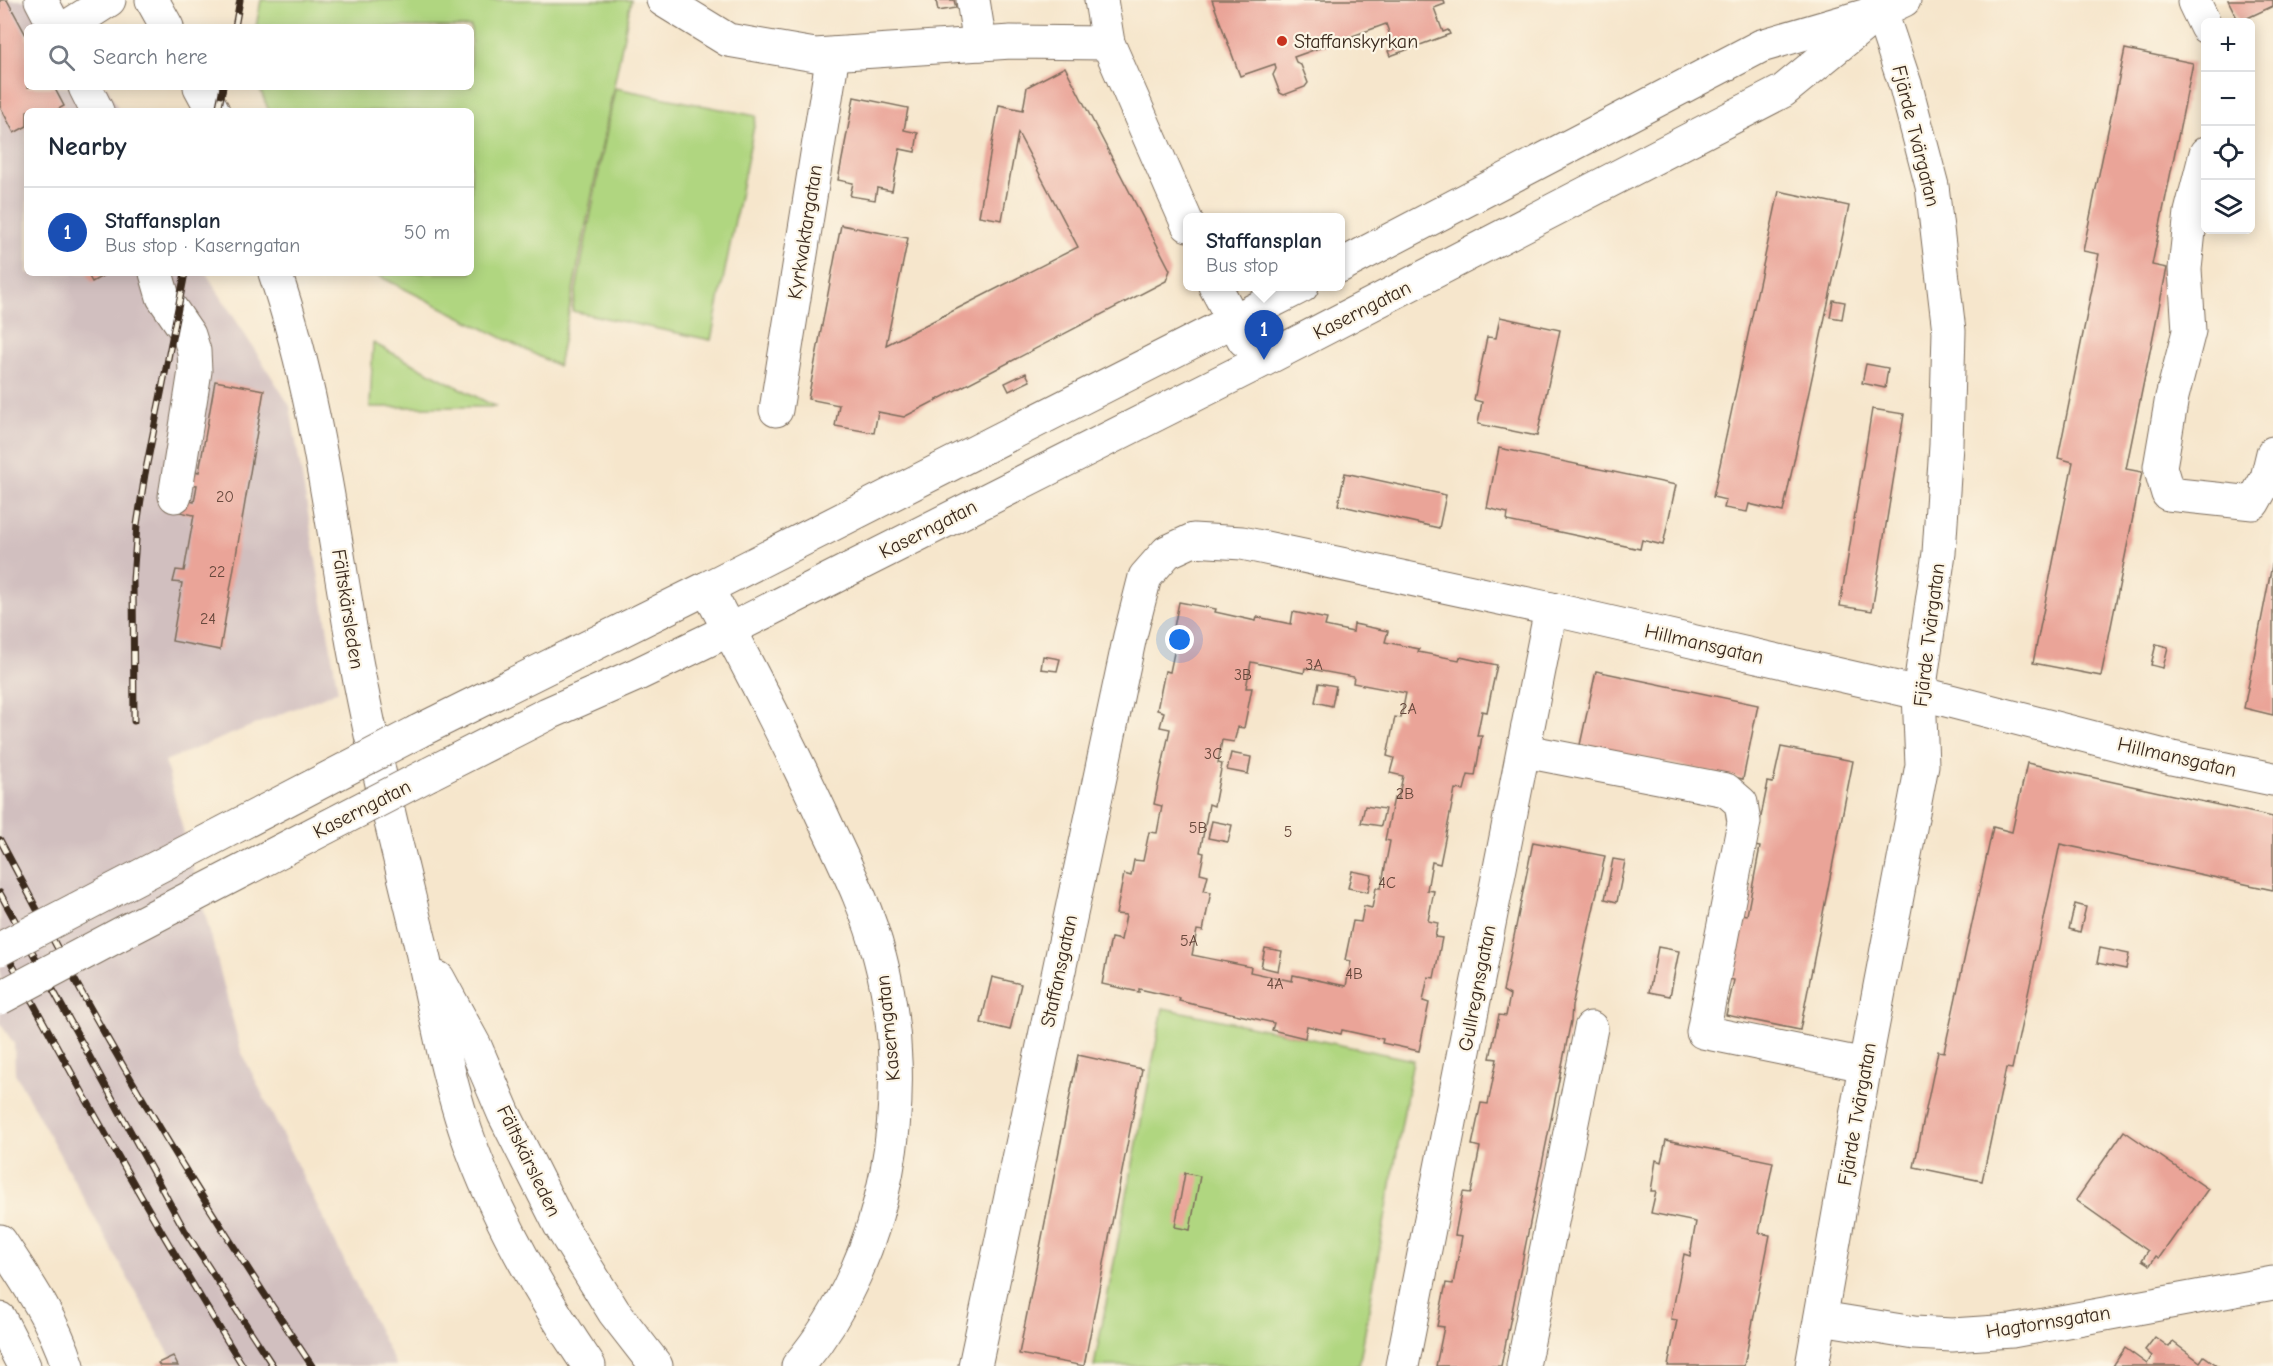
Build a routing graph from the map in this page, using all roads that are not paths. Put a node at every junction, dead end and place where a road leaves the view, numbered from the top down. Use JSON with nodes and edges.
{"nodes":[{"id":1,"x":41,"y":0,"type":"edge"},
{"id":2,"x":109,"y":0,"type":"edge"},
{"id":3,"x":152,"y":0,"type":"edge"},
{"id":4,"x":663,"y":0,"type":"edge"},
{"id":5,"x":973,"y":0,"type":"edge"},
{"id":6,"x":1101,"y":0,"type":"edge"},
{"id":7,"x":1887,"y":4,"type":"edge"},
{"id":8,"x":53,"y":24,"type":"edge"},
{"id":9,"x":72,"y":24,"type":"edge"},
{"id":10,"x":165,"y":24,"type":"edge"},
{"id":11,"x":1108,"y":43,"type":"junction"},
{"id":12,"x":980,"y":44,"type":"junction"},
{"id":13,"x":833,"y":54,"type":"junction"},
{"id":14,"x":86,"y":90,"type":"edge"},
{"id":15,"x":202,"y":90,"type":"edge"},
{"id":16,"x":96,"y":108,"type":"edge"},
{"id":17,"x":211,"y":108,"type":"edge"},
{"id":18,"x":2201,"y":169,"type":"edge"},
{"id":19,"x":1183,"y":214,"type":"edge"},
{"id":20,"x":1345,"y":264,"type":"edge"},
{"id":21,"x":157,"y":276,"type":"edge"},
{"id":22,"x":276,"y":276,"type":"edge"},
{"id":23,"x":1218,"y":291,"type":"edge"},
{"id":24,"x":1293,"y":291,"type":"edge"},
{"id":25,"x":1234,"y":322,"type":"junction"},
{"id":26,"x":1257,"y":363,"type":"junction"},
{"id":27,"x":777,"y":410,"type":"dead end"},
{"id":28,"x":2273,"y":453,"type":"edge"},
{"id":29,"x":175,"y":496,"type":"dead end"},
{"id":30,"x":1145,"y":577,"type":"joint"},
{"id":31,"x":707,"y":588,"type":"junction"},
{"id":32,"x":1551,"y":609,"type":"junction"},
{"id":33,"x":729,"y":630,"type":"junction"},
{"id":34,"x":1918,"y":693,"type":"junction"},
{"id":35,"x":1525,"y":751,"type":"junction"},
{"id":36,"x":2273,"y":779,"type":"edge"},
{"id":37,"x":420,"y":945,"type":"junction"},
{"id":38,"x":0,"y":949,"type":"edge"},
{"id":39,"x":0,"y":998,"type":"edge"},
{"id":40,"x":1591,"y":1028,"type":"dead end"},
{"id":41,"x":1865,"y":1065,"type":"junction"},
{"id":42,"x":0,"y":1241,"type":"edge"},
{"id":43,"x":2273,"y":1283,"type":"edge"},
{"id":44,"x":1821,"y":1318,"type":"junction"},
{"id":45,"x":0,"y":1319,"type":"edge"},
{"id":46,"x":24,"y":1366,"type":"edge"},
{"id":47,"x":68,"y":1366,"type":"edge"},
{"id":48,"x":589,"y":1366,"type":"edge"},
{"id":49,"x":656,"y":1366,"type":"edge"},
{"id":50,"x":798,"y":1366,"type":"edge"},
{"id":51,"x":975,"y":1366,"type":"edge"},
{"id":52,"x":1402,"y":1366,"type":"edge"},
{"id":53,"x":1523,"y":1366,"type":"edge"},
{"id":54,"x":1812,"y":1366,"type":"edge"}],
"edges":[{"from":1,"to":8,"type":"street"},
{"from":2,"to":9,"type":"street"},
{"from":3,"to":10,"type":"street"},
{"from":4,"to":13,"type":"street"},
{"from":5,"to":12,"type":"street"},
{"from":6,"to":11,"type":"street"},
{"from":7,"to":20,"type":"street"},
{"from":7,"to":26,"type":"street","name":"Kaserngatan"},
{"from":7,"to":34,"type":"street","name":"Fjärde Tvärgatan"},
{"from":11,"to":12,"type":"street"},
{"from":11,"to":19,"type":"street"},
{"from":12,"to":13,"type":"street"},
{"from":13,"to":27,"type":"street","name":"Kyrkvaktargatan"},
{"from":14,"to":16,"type":"street"},
{"from":15,"to":17,"type":"street"},
{"from":18,"to":28,"type":"street"},
{"from":21,"to":29,"type":"street"},
{"from":22,"to":37,"type":"street","name":"Fältskärsleden"},
{"from":23,"to":25,"type":"street"},
{"from":24,"to":25,"type":"street"},
{"from":25,"to":26,"type":"street"},
{"from":25,"to":31,"type":"street"},
{"from":26,"to":33,"type":"street","name":"Kaserngatan"},
{"from":30,"to":32,"type":"street","name":"Hillmansgatan"},
{"from":30,"to":51,"type":"street","name":"Staffansgatan"},
{"from":31,"to":33,"type":"street","name":"Kaserngatan"},
{"from":31,"to":38,"type":"street","bridge":true},
{"from":32,"to":34,"type":"street","name":"Hillmansgatan"},
{"from":32,"to":35,"type":"street","name":"Gullregnsgatan"},
{"from":33,"to":39,"type":"street","name":"Kaserngatan","bridge":true},
{"from":33,"to":50,"type":"street","name":"Kaserngatan"},
{"from":34,"to":36,"type":"street","name":"Hillmansgatan"},
{"from":34,"to":41,"type":"street","name":"Fjärde Tvärgatan"},
{"from":35,"to":41,"type":"street"},
{"from":35,"to":52,"type":"street","name":"Gullregnsgatan"},
{"from":37,"to":48,"type":"street","name":"Fältskärsleden"},
{"from":37,"to":49,"type":"street","name":"Fältskärsleden"},
{"from":40,"to":53,"type":"street"},
{"from":41,"to":44,"type":"street","name":"Fjärde Tvärgatan"},
{"from":42,"to":47,"type":"street"},
{"from":43,"to":44,"type":"street","name":"Hagtornsgatan"},
{"from":44,"to":54,"type":"street","name":"Fjärde Tvärgatan"},
{"from":45,"to":46,"type":"street"}]}
